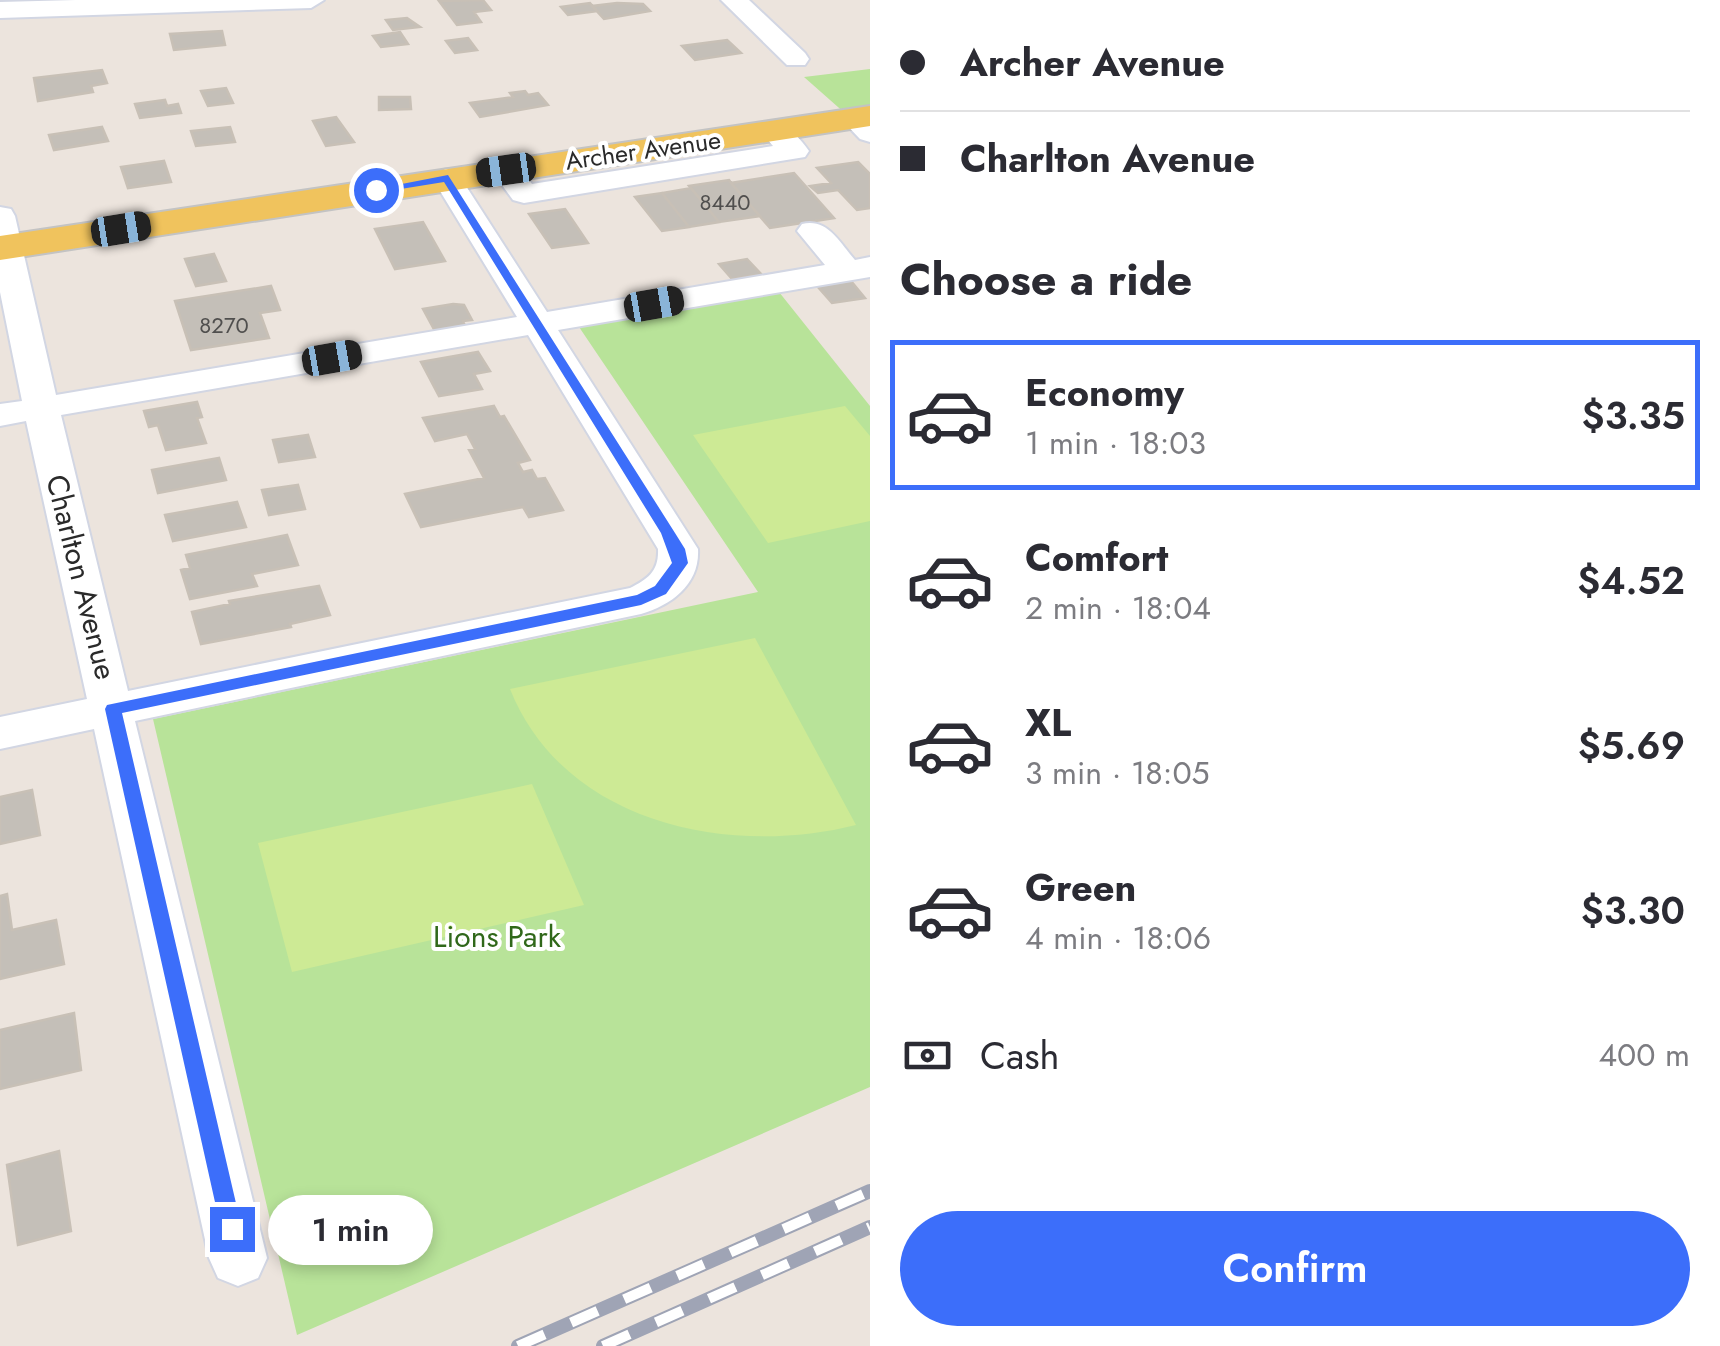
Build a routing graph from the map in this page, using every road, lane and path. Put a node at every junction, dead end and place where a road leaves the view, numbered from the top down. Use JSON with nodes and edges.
{"nodes":[{"id":1,"x":312,"y":0,"type":"edge"},
{"id":2,"x":734,"y":0,"type":"edge"},
{"id":3,"x":0,"y":10,"type":"edge"},
{"id":4,"x":796,"y":58,"type":"dead end"},
{"id":5,"x":865,"y":123,"type":"edge"},
{"id":6,"x":448,"y":178,"type":"junction"},
{"id":7,"x":2,"y":229,"type":"edge"},
{"id":8,"x":814,"y":231,"type":"dead end"},
{"id":9,"x":859,"y":269,"type":"edge"},
{"id":10,"x":538,"y":324,"type":"junction"},
{"id":11,"x":20,"y":411,"type":"edge"},
{"id":12,"x":113,"y":709,"type":"junction"},
{"id":13,"x":0,"y":732,"type":"edge"},
{"id":14,"x":238,"y":1258,"type":"dead end"}],
"edges":[{"from":1,"to":3,"type":"street"},
{"from":2,"to":4,"type":"street"},
{"from":5,"to":6,"type":"main road","name":"Archer Avenue"},
{"from":6,"to":7,"type":"main road","name":"Archer Avenue"},
{"from":6,"to":10,"type":"street"},
{"from":7,"to":11,"type":"street","name":"Charlton Avenue"},
{"from":8,"to":9,"type":"street"},
{"from":9,"to":10,"type":"street"},
{"from":10,"to":11,"type":"street"},
{"from":10,"to":12,"type":"street"},
{"from":11,"to":12,"type":"street","name":"Charlton Avenue"},
{"from":12,"to":13,"type":"street"},
{"from":12,"to":14,"type":"street","name":"Charlton Avenue"}]}
